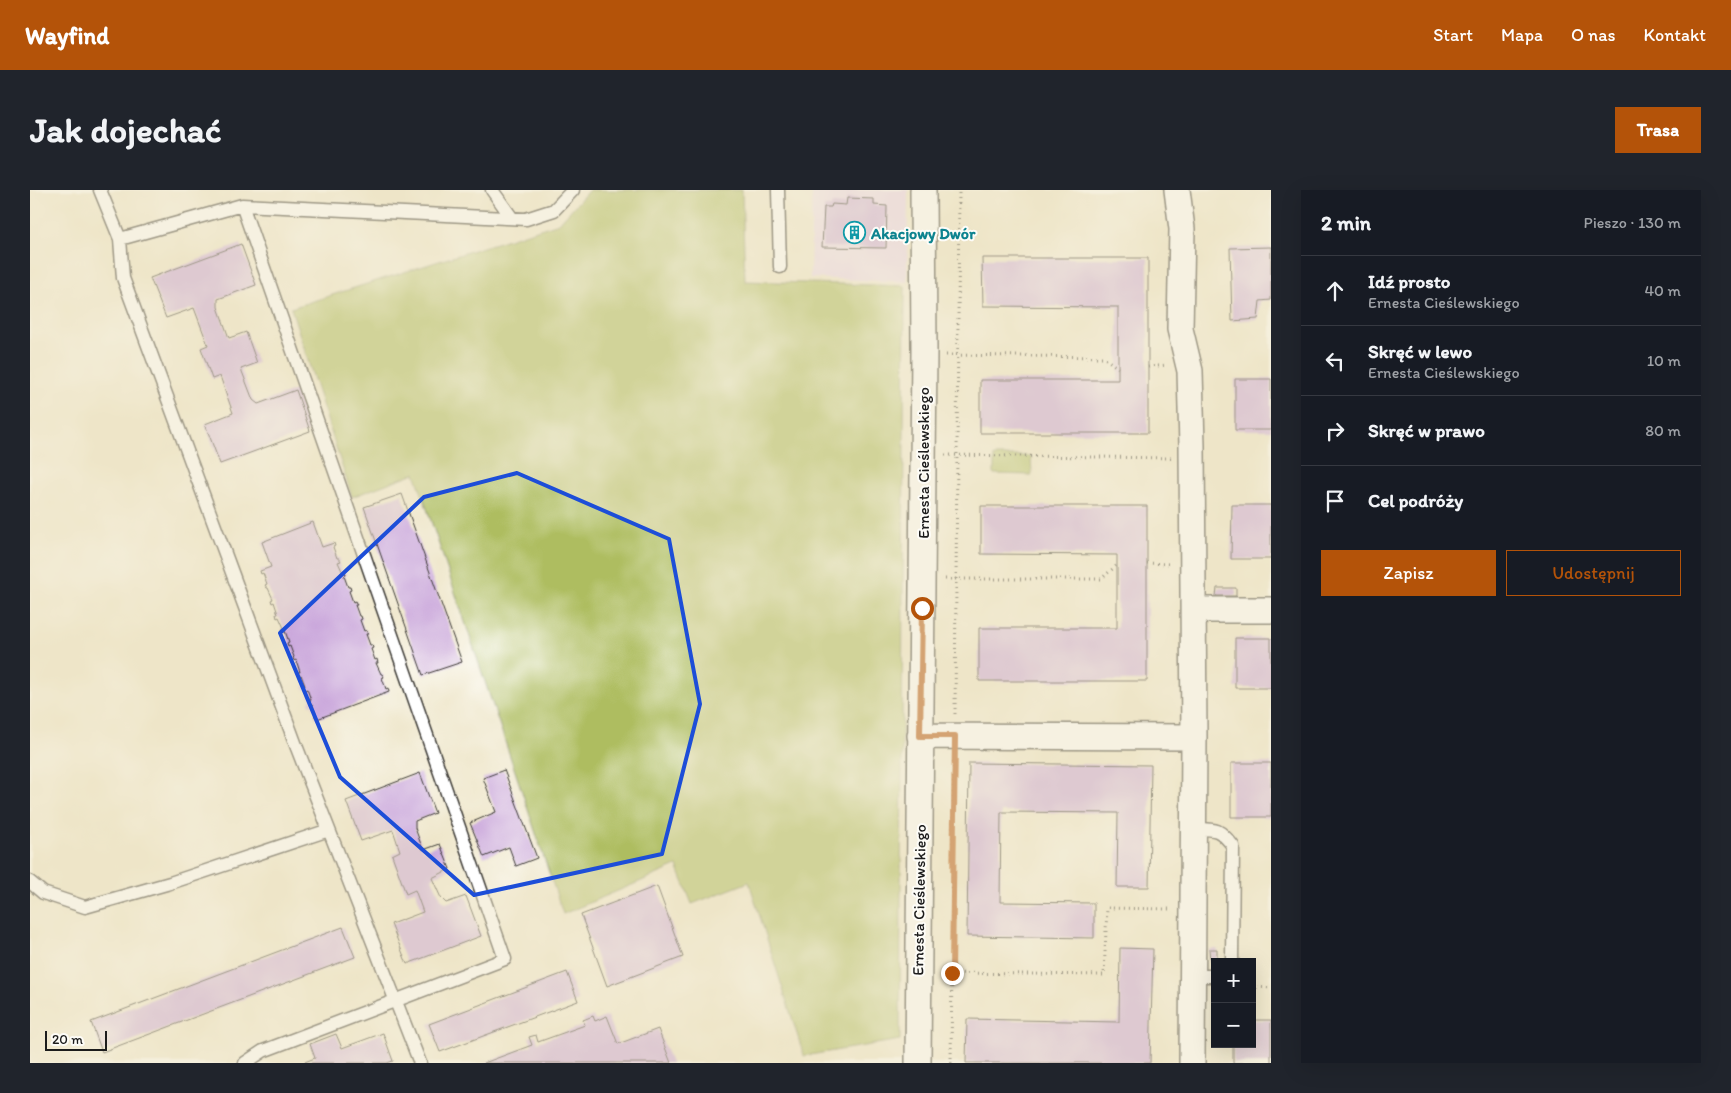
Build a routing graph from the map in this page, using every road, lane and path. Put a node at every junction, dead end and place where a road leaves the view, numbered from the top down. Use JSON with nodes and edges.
{"nodes":[{"id":1,"x":100,"y":190,"type":"edge"},
{"id":2,"x":492,"y":190,"type":"edge"},
{"id":3,"x":573,"y":190,"type":"edge"},
{"id":4,"x":778,"y":190,"type":"edge"},
{"id":5,"x":923,"y":190,"type":"edge"},
{"id":6,"x":959,"y":190,"type":"edge"},
{"id":7,"x":1177,"y":190,"type":"edge"},
{"id":8,"x":242,"y":205,"type":"junction"},
{"id":9,"x":512,"y":218,"type":"junction"},
{"id":10,"x":120,"y":239,"type":"junction"},
{"id":11,"x":780,"y":267,"type":"dead end"},
{"id":12,"x":940,"y":354,"type":"dead end"},
{"id":13,"x":957,"y":355,"type":"junction"},
{"id":14,"x":1118,"y":368,"type":"dead end"},
{"id":15,"x":940,"y":455,"type":"dead end"},
{"id":16,"x":957,"y":455,"type":"junction"},
{"id":17,"x":1192,"y":458,"type":"junction"},
{"id":18,"x":1117,"y":565,"type":"dead end"},
{"id":19,"x":956,"y":578,"type":"junction"},
{"id":20,"x":940,"y":579,"type":"dead end"},
{"id":21,"x":1194,"y":610,"type":"junction"},
{"id":22,"x":1271,"y":610,"type":"edge"},
{"id":23,"x":920,"y":736,"type":"junction"},
{"id":24,"x":955,"y":736,"type":"junction"},
{"id":25,"x":1194,"y":737,"type":"junction"},
{"id":26,"x":1194,"y":829,"type":"junction"},
{"id":27,"x":329,"y":830,"type":"junction"},
{"id":28,"x":30,"y":882,"type":"edge"},
{"id":29,"x":1193,"y":910,"type":"junction"},
{"id":30,"x":1232,"y":958,"type":"edge"},
{"id":31,"x":952,"y":973,"type":"junction"},
{"id":32,"x":1203,"y":976,"type":"edge"},
{"id":33,"x":1256,"y":988,"type":"edge"},
{"id":34,"x":1271,"y":988,"type":"edge"},
{"id":35,"x":396,"y":1000,"type":"junction"},
{"id":36,"x":244,"y":1063,"type":"edge"},
{"id":37,"x":420,"y":1063,"type":"edge"},
{"id":38,"x":918,"y":1063,"type":"edge"},
{"id":39,"x":951,"y":1063,"type":"edge"},
{"id":40,"x":1192,"y":1063,"type":"edge"}],
"edges":[{"from":1,"to":10,"type":"lane"},
{"from":2,"to":9,"type":"lane"},
{"from":3,"to":9,"type":"lane"},
{"from":4,"to":11,"type":"lane"},
{"from":5,"to":23,"type":"street","name":"Ernesta Cieślewskiego"},
{"from":6,"to":13,"type":"path"},
{"from":7,"to":17,"type":"street"},
{"from":8,"to":9,"type":"lane"},
{"from":8,"to":10,"type":"lane"},
{"from":8,"to":35,"type":"lane"},
{"from":10,"to":27,"type":"lane"},
{"from":12,"to":13,"type":"path"},
{"from":13,"to":14,"type":"path"},
{"from":13,"to":16,"type":"path"},
{"from":15,"to":16,"type":"path"},
{"from":16,"to":17,"type":"path"},
{"from":16,"to":19,"type":"path"},
{"from":17,"to":21,"type":"street"},
{"from":18,"to":19,"type":"path"},
{"from":19,"to":20,"type":"path"},
{"from":19,"to":24,"type":"path"},
{"from":21,"to":22,"type":"street"},
{"from":21,"to":25,"type":"street"},
{"from":23,"to":24,"type":"street"},
{"from":23,"to":38,"type":"street","name":"Ernesta Cieślewskiego"},
{"from":24,"to":25,"type":"street"},
{"from":24,"to":31,"type":"path"},
{"from":25,"to":26,"type":"street"},
{"from":26,"to":29,"type":"street"},
{"from":26,"to":30,"type":"lane"},
{"from":27,"to":28,"type":"lane"},
{"from":27,"to":35,"type":"lane"},
{"from":29,"to":31,"type":"path"},
{"from":29,"to":32,"type":"street"},
{"from":31,"to":39,"type":"path"},
{"from":32,"to":40,"type":"street"},
{"from":33,"to":34,"type":"path"},
{"from":35,"to":36,"type":"lane"},
{"from":35,"to":37,"type":"lane"}]}
